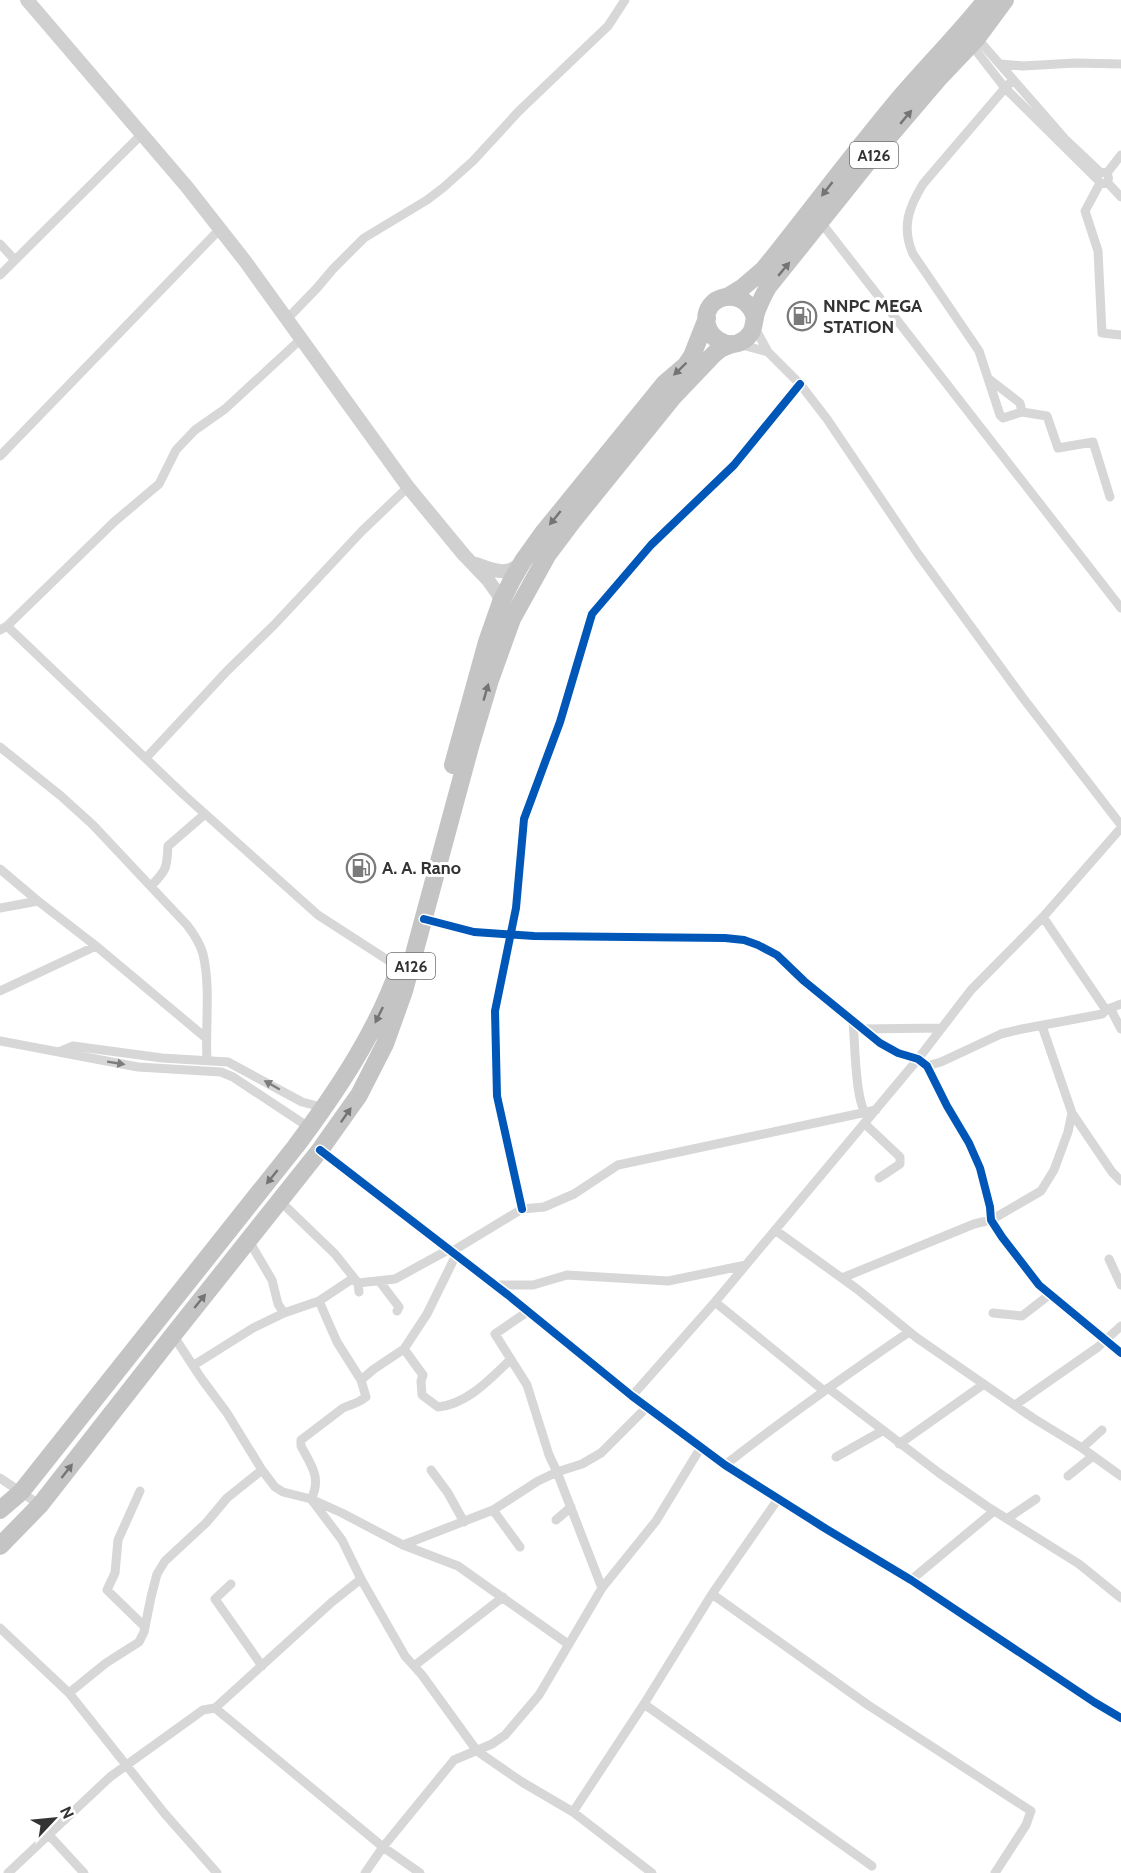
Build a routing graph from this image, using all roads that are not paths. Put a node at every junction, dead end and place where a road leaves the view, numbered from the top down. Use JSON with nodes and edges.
{"nodes":[{"id":1,"x":27,"y":0,"type":"edge"},
{"id":2,"x":625,"y":0,"type":"edge"},
{"id":3,"x":986,"y":0,"type":"edge"},
{"id":4,"x":1005,"y":0,"type":"edge"},
{"id":5,"x":968,"y":35,"type":"junction"},
{"id":6,"x":1000,"y":64,"type":"junction"},
{"id":7,"x":1121,"y":64,"type":"edge"},
{"id":8,"x":1013,"y":80,"type":"junction"},
{"id":9,"x":1005,"y":88,"type":"junction"},
{"id":10,"x":142,"y":134,"type":"junction"},
{"id":11,"x":1121,"y":155,"type":"edge"},
{"id":12,"x":1103,"y":178,"type":"junction"},
{"id":13,"x":1121,"y":197,"type":"edge"},
{"id":14,"x":820,"y":221,"type":"junction"},
{"id":15,"x":220,"y":229,"type":"junction"},
{"id":16,"x":0,"y":244,"type":"edge"},
{"id":17,"x":15,"y":260,"type":"junction"},
{"id":18,"x":0,"y":275,"type":"edge"},
{"id":19,"x":729,"y":296,"type":"junction"},
{"id":20,"x":707,"y":318,"type":"junction"},
{"id":21,"x":287,"y":319,"type":"junction"},
{"id":22,"x":754,"y":322,"type":"junction"},
{"id":23,"x":1121,"y":335,"type":"edge"},
{"id":24,"x":301,"y":339,"type":"junction"},
{"id":25,"x":735,"y":344,"type":"junction"},
{"id":26,"x":768,"y":352,"type":"junction"},
{"id":27,"x":989,"y":379,"type":"junction"},
{"id":28,"x":800,"y":384,"type":"junction"},
{"id":29,"x":1022,"y":412,"type":"junction"},
{"id":30,"x":0,"y":456,"type":"edge"},
{"id":31,"x":408,"y":488,"type":"junction"},
{"id":32,"x":1110,"y":496,"type":"dead end"},
{"id":33,"x":523,"y":561,"type":"junction"},
{"id":34,"x":474,"y":564,"type":"junction"},
{"id":35,"x":501,"y":602,"type":"junction"},
{"id":36,"x":1121,"y":608,"type":"edge"},
{"id":37,"x":3,"y":628,"type":"edge"},
{"id":38,"x":0,"y":747,"type":"edge"},
{"id":39,"x":146,"y":758,"type":"junction"},
{"id":40,"x":205,"y":814,"type":"junction"},
{"id":41,"x":1121,"y":826,"type":"edge"},
{"id":42,"x":0,"y":869,"type":"edge"},
{"id":43,"x":152,"y":886,"type":"junction"},
{"id":44,"x":38,"y":901,"type":"junction"},
{"id":45,"x":0,"y":908,"type":"edge"},
{"id":46,"x":1043,"y":917,"type":"junction"},
{"id":47,"x":424,"y":919,"type":"junction"},
{"id":48,"x":511,"y":935,"type":"junction"},
{"id":49,"x":96,"y":946,"type":"junction"},
{"id":50,"x":400,"y":968,"type":"junction"},
{"id":51,"x":0,"y":992,"type":"edge"},
{"id":52,"x":1121,"y":1004,"type":"edge"},
{"id":53,"x":1108,"y":1009,"type":"junction"},
{"id":54,"x":853,"y":1021,"type":"junction"},
{"id":55,"x":1042,"y":1026,"type":"junction"},
{"id":56,"x":942,"y":1028,"type":"junction"},
{"id":57,"x":862,"y":1029,"type":"junction"},
{"id":58,"x":1121,"y":1029,"type":"edge"},
{"id":59,"x":206,"y":1038,"type":"junction"},
{"id":60,"x":0,"y":1041,"type":"edge"},
{"id":61,"x":58,"y":1053,"type":"junction"},
{"id":62,"x":918,"y":1059,"type":"junction"},
{"id":63,"x":207,"y":1060,"type":"junction"},
{"id":64,"x":927,"y":1066,"type":"junction"},
{"id":65,"x":325,"y":1108,"type":"junction"},
{"id":66,"x":1072,"y":1113,"type":"junction"},
{"id":67,"x":866,"y":1118,"type":"junction"},
{"id":68,"x":310,"y":1128,"type":"junction"},
{"id":69,"x":320,"y":1150,"type":"junction"},
{"id":70,"x":879,"y":1178,"type":"dead end"},
{"id":71,"x":1121,"y":1181,"type":"edge"},
{"id":72,"x":280,"y":1201,"type":"junction"},
{"id":73,"x":522,"y":1209,"type":"junction"},
{"id":74,"x":991,"y":1220,"type":"junction"},
{"id":75,"x":775,"y":1230,"type":"junction"},
{"id":76,"x":249,"y":1241,"type":"junction"},
{"id":77,"x":452,"y":1252,"type":"junction"},
{"id":78,"x":1109,"y":1259,"type":"dead end"},
{"id":79,"x":746,"y":1265,"type":"junction"},
{"id":80,"x":842,"y":1278,"type":"junction"},
{"id":81,"x":380,"y":1282,"type":"junction"},
{"id":82,"x":494,"y":1285,"type":"junction"},
{"id":83,"x":1121,"y":1285,"type":"edge"},
{"id":84,"x":358,"y":1288,"type":"junction"},
{"id":85,"x":1049,"y":1295,"type":"junction"},
{"id":86,"x":319,"y":1301,"type":"junction"},
{"id":87,"x":715,"y":1302,"type":"junction"},
{"id":88,"x":397,"y":1311,"type":"dead end"},
{"id":89,"x":527,"y":1312,"type":"junction"},
{"id":90,"x":284,"y":1313,"type":"junction"},
{"id":91,"x":993,"y":1313,"type":"dead end"},
{"id":92,"x":1121,"y":1326,"type":"edge"},
{"id":93,"x":909,"y":1332,"type":"junction"},
{"id":94,"x":173,"y":1335,"type":"junction"},
{"id":95,"x":1105,"y":1340,"type":"junction"},
{"id":96,"x":404,"y":1349,"type":"junction"},
{"id":97,"x":1121,"y":1353,"type":"edge"},
{"id":98,"x":511,"y":1359,"type":"junction"},
{"id":99,"x":194,"y":1365,"type":"junction"},
{"id":100,"x":361,"y":1380,"type":"junction"},
{"id":101,"x":984,"y":1384,"type":"junction"},
{"id":102,"x":825,"y":1389,"type":"junction"},
{"id":103,"x":632,"y":1396,"type":"junction"},
{"id":104,"x":1015,"y":1405,"type":"junction"},
{"id":105,"x":647,"y":1407,"type":"junction"},
{"id":106,"x":1102,"y":1430,"type":"dead end"},
{"id":107,"x":882,"y":1431,"type":"junction"},
{"id":108,"x":899,"y":1444,"type":"junction"},
{"id":109,"x":702,"y":1447,"type":"junction"},
{"id":110,"x":1082,"y":1448,"type":"junction"},
{"id":111,"x":1093,"y":1456,"type":"junction"},
{"id":112,"x":836,"y":1457,"type":"dead end"},
{"id":113,"x":725,"y":1465,"type":"junction"},
{"id":114,"x":262,"y":1470,"type":"junction"},
{"id":115,"x":431,"y":1470,"type":"dead end"},
{"id":116,"x":557,"y":1472,"type":"junction"},
{"id":117,"x":1068,"y":1476,"type":"dead end"},
{"id":118,"x":1121,"y":1476,"type":"edge"},
{"id":119,"x":0,"y":1478,"type":"edge"},
{"id":120,"x":141,"y":1491,"type":"dead end"},
{"id":121,"x":21,"y":1492,"type":"junction"},
{"id":122,"x":310,"y":1499,"type":"junction"},
{"id":123,"x":778,"y":1499,"type":"junction"},
{"id":124,"x":1036,"y":1499,"type":"dead end"},
{"id":125,"x":40,"y":1505,"type":"junction"},
{"id":126,"x":571,"y":1508,"type":"junction"},
{"id":127,"x":0,"y":1510,"type":"edge"},
{"id":128,"x":493,"y":1510,"type":"junction"},
{"id":129,"x":994,"y":1511,"type":"junction"},
{"id":130,"x":1008,"y":1518,"type":"junction"},
{"id":131,"x":556,"y":1520,"type":"dead end"},
{"id":132,"x":464,"y":1522,"type":"junction"},
{"id":133,"x":403,"y":1545,"type":"junction"},
{"id":134,"x":0,"y":1546,"type":"edge"},
{"id":135,"x":520,"y":1547,"type":"dead end"},
{"id":136,"x":361,"y":1579,"type":"junction"},
{"id":137,"x":911,"y":1580,"type":"junction"},
{"id":138,"x":231,"y":1584,"type":"dead end"},
{"id":139,"x":1121,"y":1585,"type":"edge"},
{"id":140,"x":602,"y":1588,"type":"junction"},
{"id":141,"x":1113,"y":1591,"type":"junction"},
{"id":142,"x":712,"y":1594,"type":"junction"},
{"id":143,"x":503,"y":1598,"type":"junction"},
{"id":144,"x":1121,"y":1598,"type":"edge"},
{"id":145,"x":145,"y":1626,"type":"junction"},
{"id":146,"x":0,"y":1628,"type":"edge"},
{"id":147,"x":568,"y":1644,"type":"junction"},
{"id":148,"x":262,"y":1666,"type":"junction"},
{"id":149,"x":414,"y":1666,"type":"junction"},
{"id":150,"x":69,"y":1693,"type":"junction"},
{"id":151,"x":644,"y":1704,"type":"junction"},
{"id":152,"x":215,"y":1708,"type":"junction"},
{"id":153,"x":1121,"y":1718,"type":"edge"},
{"id":154,"x":477,"y":1751,"type":"junction"},
{"id":155,"x":127,"y":1765,"type":"junction"},
{"id":156,"x":573,"y":1812,"type":"junction"},
{"id":157,"x":49,"y":1835,"type":"junction"},
{"id":158,"x":383,"y":1847,"type":"junction"},
{"id":159,"x":872,"y":1866,"type":"dead end"},
{"id":160,"x":8,"y":1873,"type":"edge"},
{"id":161,"x":84,"y":1873,"type":"edge"},
{"id":162,"x":217,"y":1873,"type":"edge"},
{"id":163,"x":365,"y":1873,"type":"edge"},
{"id":164,"x":420,"y":1873,"type":"edge"},
{"id":165,"x":652,"y":1873,"type":"edge"},
{"id":166,"x":995,"y":1873,"type":"edge"}],
"edges":[{"from":1,"to":10,"type":"street"},
{"from":2,"to":21,"type":"street"},
{"from":3,"to":5,"type":"highway","number":"A126"},
{"from":4,"to":5,"type":"highway","number":"A126"},
{"from":5,"to":6,"type":"street"},
{"from":5,"to":9,"type":"street"},
{"from":14,"to":5,"type":"highway","number":"A126","one_way":true},
{"from":5,"to":19,"type":"highway","number":"A126","one_way":true},
{"from":6,"to":7,"type":"street"},
{"from":6,"to":8,"type":"street"},
{"from":8,"to":9,"type":"street"},
{"from":8,"to":12,"type":"street"},
{"from":9,"to":12,"type":"street"},
{"from":9,"to":27,"type":"street"},
{"from":10,"to":15,"type":"street"},
{"from":10,"to":17,"type":"street"},
{"from":11,"to":12,"type":"street"},
{"from":12,"to":13,"type":"street"},
{"from":12,"to":23,"type":"street"},
{"from":22,"to":14,"type":"highway","number":"A126","one_way":true},
{"from":14,"to":36,"type":"street"},
{"from":15,"to":21,"type":"street"},
{"from":15,"to":30,"type":"street"},
{"from":16,"to":17,"type":"street"},
{"from":17,"to":18,"type":"street"},
{"from":19,"to":20,"type":"highway","number":"A126"},
{"from":19,"to":22,"type":"highway"},
{"from":20,"to":25,"type":"highway"},
{"from":20,"to":33,"type":"highway","number":"A126","one_way":true},
{"from":21,"to":24,"type":"street"},
{"from":22,"to":25,"type":"highway","number":"A126"},
{"from":22,"to":26,"type":"street"},
{"from":24,"to":31,"type":"street"},
{"from":24,"to":37,"type":"street"},
{"from":25,"to":26,"type":"street"},
{"from":47,"to":25,"type":"highway","number":"A126","one_way":true},
{"from":26,"to":28,"type":"street"},
{"from":27,"to":29,"type":"street"},
{"from":27,"to":29,"type":"street"},
{"from":28,"to":41,"type":"street"},
{"from":28,"to":48,"type":"street"},
{"from":29,"to":32,"type":"street"},
{"from":31,"to":34,"type":"street"},
{"from":31,"to":39,"type":"street"},
{"from":33,"to":34,"type":"street"},
{"from":33,"to":35,"type":"highway","number":"A126"},
{"from":34,"to":35,"type":"street"},
{"from":35,"to":50,"type":"highway","number":"A126"},
{"from":37,"to":39,"type":"street"},
{"from":38,"to":43,"type":"street"},
{"from":39,"to":40,"type":"street"},
{"from":40,"to":43,"type":"street"},
{"from":40,"to":50,"type":"street"},
{"from":41,"to":46,"type":"street"},
{"from":42,"to":44,"type":"street"},
{"from":43,"to":59,"type":"street"},
{"from":44,"to":45,"type":"street"},
{"from":44,"to":49,"type":"street"},
{"from":46,"to":53,"type":"street"},
{"from":46,"to":56,"type":"street"},
{"from":47,"to":48,"type":"street"},
{"from":69,"to":47,"type":"highway","number":"A126","one_way":true},
{"from":48,"to":54,"type":"street"},
{"from":48,"to":73,"type":"street"},
{"from":49,"to":51,"type":"street"},
{"from":49,"to":59,"type":"street"},
{"from":50,"to":65,"type":"highway","number":"A126","one_way":true},
{"from":52,"to":53,"type":"street"},
{"from":53,"to":55,"type":"street"},
{"from":53,"to":58,"type":"street"},
{"from":54,"to":57,"type":"street"},
{"from":54,"to":67,"type":"street"},
{"from":55,"to":64,"type":"street"},
{"from":55,"to":66,"type":"street"},
{"from":56,"to":57,"type":"street"},
{"from":56,"to":62,"type":"street"},
{"from":57,"to":62,"type":"street"},
{"from":59,"to":63,"type":"street"},
{"from":60,"to":61,"type":"street"},
{"from":61,"to":63,"type":"street"},
{"from":61,"to":68,"type":"street","one_way":true},
{"from":62,"to":64,"type":"street"},
{"from":62,"to":67,"type":"street"},
{"from":65,"to":63,"type":"street","one_way":true},
{"from":64,"to":74,"type":"street"},
{"from":65,"to":68,"type":"highway","number":"A126"},
{"from":66,"to":71,"type":"street"},
{"from":66,"to":74,"type":"street"},
{"from":67,"to":70,"type":"street"},
{"from":67,"to":73,"type":"street"},
{"from":67,"to":75,"type":"street"},
{"from":68,"to":121,"type":"highway","number":"A126","one_way":true},
{"from":69,"to":72,"type":"highway","number":"A126"},
{"from":69,"to":77,"type":"street"},
{"from":72,"to":76,"type":"highway","number":"A126"},
{"from":72,"to":84,"type":"street"},
{"from":73,"to":77,"type":"street"},
{"from":74,"to":80,"type":"street"},
{"from":74,"to":85,"type":"street"},
{"from":75,"to":79,"type":"street"},
{"from":75,"to":80,"type":"street"},
{"from":76,"to":90,"type":"street"},
{"from":94,"to":76,"type":"highway","number":"A126","one_way":true},
{"from":77,"to":81,"type":"street"},
{"from":77,"to":82,"type":"street"},
{"from":77,"to":96,"type":"street"},
{"from":78,"to":83,"type":"street"},
{"from":79,"to":82,"type":"street"},
{"from":79,"to":87,"type":"street"},
{"from":80,"to":93,"type":"street"},
{"from":81,"to":84,"type":"street"},
{"from":81,"to":88,"type":"street"},
{"from":82,"to":89,"type":"street"},
{"from":84,"to":86,"type":"street"},
{"from":85,"to":91,"type":"street"},
{"from":85,"to":95,"type":"street"},
{"from":86,"to":90,"type":"street"},
{"from":86,"to":100,"type":"street"},
{"from":87,"to":102,"type":"street"},
{"from":87,"to":103,"type":"street"},
{"from":89,"to":98,"type":"street"},
{"from":89,"to":103,"type":"street"},
{"from":90,"to":99,"type":"street"},
{"from":92,"to":95,"type":"street"},
{"from":93,"to":101,"type":"street"},
{"from":93,"to":102,"type":"street"},
{"from":94,"to":99,"type":"street"},
{"from":125,"to":94,"type":"highway","number":"A126","one_way":true},
{"from":95,"to":97,"type":"street"},
{"from":95,"to":104,"type":"street"},
{"from":96,"to":98,"type":"street"},
{"from":96,"to":100,"type":"street"},
{"from":98,"to":116,"type":"street"},
{"from":99,"to":114,"type":"street"},
{"from":100,"to":122,"type":"street"},
{"from":101,"to":104,"type":"street"},
{"from":101,"to":108,"type":"street"},
{"from":102,"to":107,"type":"street"},
{"from":102,"to":113,"type":"street"},
{"from":103,"to":105,"type":"street"},
{"from":104,"to":110,"type":"street"},
{"from":105,"to":109,"type":"street"},
{"from":105,"to":116,"type":"street"},
{"from":106,"to":110,"type":"street"},
{"from":107,"to":108,"type":"street"},
{"from":107,"to":112,"type":"street"},
{"from":108,"to":129,"type":"street"},
{"from":109,"to":113,"type":"street"},
{"from":109,"to":140,"type":"street"},
{"from":110,"to":111,"type":"street"},
{"from":111,"to":117,"type":"street"},
{"from":111,"to":118,"type":"street"},
{"from":113,"to":123,"type":"street"},
{"from":114,"to":122,"type":"street"},
{"from":114,"to":145,"type":"street"},
{"from":115,"to":132,"type":"street"},
{"from":116,"to":126,"type":"street"},
{"from":116,"to":128,"type":"street"},
{"from":119,"to":121,"type":"street"},
{"from":120,"to":145,"type":"street"},
{"from":121,"to":125,"type":"street"},
{"from":121,"to":127,"type":"highway","number":"A126"},
{"from":122,"to":133,"type":"street"},
{"from":122,"to":136,"type":"street"},
{"from":123,"to":137,"type":"street"},
{"from":123,"to":142,"type":"street"},
{"from":124,"to":130,"type":"street"},
{"from":125,"to":134,"type":"highway","number":"A126"},
{"from":126,"to":131,"type":"street"},
{"from":126,"to":140,"type":"street"},
{"from":128,"to":132,"type":"street"},
{"from":128,"to":135,"type":"street"},
{"from":129,"to":130,"type":"street"},
{"from":129,"to":137,"type":"street"},
{"from":130,"to":141,"type":"street"},
{"from":132,"to":133,"type":"street"},
{"from":133,"to":143,"type":"street"},
{"from":136,"to":148,"type":"street"},
{"from":136,"to":149,"type":"street"},
{"from":137,"to":153,"type":"street"},
{"from":138,"to":148,"type":"street"},
{"from":139,"to":141,"type":"street"},
{"from":140,"to":147,"type":"street"},
{"from":141,"to":144,"type":"street"},
{"from":142,"to":151,"type":"street"},
{"from":142,"to":166,"type":"street"},
{"from":143,"to":147,"type":"street"},
{"from":143,"to":149,"type":"street"},
{"from":145,"to":150,"type":"street"},
{"from":146,"to":150,"type":"street"},
{"from":147,"to":154,"type":"street"},
{"from":148,"to":152,"type":"street"},
{"from":149,"to":154,"type":"street"},
{"from":150,"to":155,"type":"street"},
{"from":151,"to":156,"type":"street"},
{"from":151,"to":159,"type":"street"},
{"from":152,"to":155,"type":"street"},
{"from":152,"to":158,"type":"street"},
{"from":154,"to":156,"type":"street"},
{"from":154,"to":158,"type":"street"},
{"from":155,"to":157,"type":"street"},
{"from":155,"to":162,"type":"street"},
{"from":156,"to":165,"type":"street"},
{"from":157,"to":160,"type":"street"},
{"from":157,"to":161,"type":"street"},
{"from":158,"to":163,"type":"street"},
{"from":158,"to":164,"type":"street"}]}
